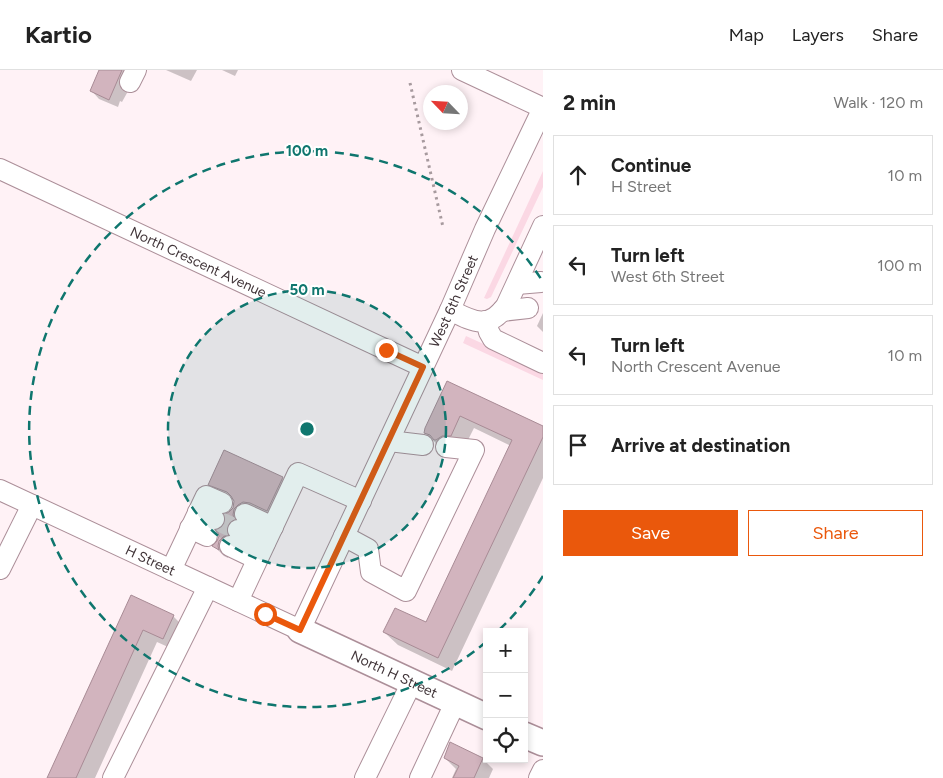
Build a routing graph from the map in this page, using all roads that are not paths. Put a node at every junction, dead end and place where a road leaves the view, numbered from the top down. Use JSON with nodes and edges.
{"nodes":[{"id":1,"x":462,"y":70,"type":"edge"},
{"id":2,"x":543,"y":108,"type":"edge"},
{"id":3,"x":0,"y":170,"type":"edge"},
{"id":4,"x":543,"y":226,"type":"edge"},
{"id":5,"x":523,"y":287,"type":"edge"},
{"id":6,"x":450,"y":310,"type":"junction"},
{"id":7,"x":543,"y":363,"type":"edge"},
{"id":8,"x":423,"y":367,"type":"junction"},
{"id":9,"x":389,"y":441,"type":"junction"},
{"id":10,"x":423,"y":445,"type":"dead end"},
{"id":11,"x":446,"y":447,"type":"dead end"},
{"id":12,"x":0,"y":490,"type":"edge"},
{"id":13,"x":361,"y":501,"type":"junction"},
{"id":14,"x":32,"y":505,"type":"junction"},
{"id":15,"x":206,"y":520,"type":"dead end"},
{"id":16,"x":344,"y":536,"type":"junction"},
{"id":17,"x":265,"y":543,"type":"junction"},
{"id":18,"x":0,"y":569,"type":"edge"},
{"id":19,"x":171,"y":570,"type":"junction"},
{"id":20,"x":208,"y":587,"type":"junction"},
{"id":21,"x":238,"y":601,"type":"junction"},
{"id":22,"x":300,"y":630,"type":"junction"},
{"id":23,"x":412,"y":682,"type":"junction"},
{"id":24,"x":455,"y":703,"type":"junction"},
{"id":25,"x":483,"y":715,"type":"edge"},
{"id":26,"x":528,"y":737,"type":"edge"},
{"id":27,"x":543,"y":743,"type":"edge"},
{"id":28,"x":543,"y":770,"type":"edge"},
{"id":29,"x":113,"y":778,"type":"edge"},
{"id":30,"x":365,"y":778,"type":"edge"},
{"id":31,"x":420,"y":778,"type":"edge"},
{"id":32,"x":539,"y":778,"type":"edge"}],
"edges":[{"from":1,"to":2,"type":"street"},
{"from":2,"to":6,"type":"street","name":"West 6th Street"},
{"from":3,"to":8,"type":"street","name":"North Crescent Avenue"},
{"from":4,"to":5,"type":"street"},
{"from":5,"to":6,"type":"street"},
{"from":5,"to":7,"type":"street"},
{"from":6,"to":8,"type":"street","name":"West 6th Street"},
{"from":8,"to":9,"type":"street","name":"West 6th Street"},
{"from":9,"to":10,"type":"street"},
{"from":9,"to":13,"type":"street","name":"West 6th Street"},
{"from":11,"to":16,"type":"street"},
{"from":12,"to":14,"type":"street","name":"H Street"},
{"from":13,"to":16,"type":"street","name":"West 6th Street"},
{"from":13,"to":17,"type":"street"},
{"from":14,"to":18,"type":"street"},
{"from":14,"to":19,"type":"street","name":"H Street"},
{"from":15,"to":19,"type":"street"},
{"from":16,"to":22,"type":"street","name":"West 6th Street"},
{"from":17,"to":17,"type":"street"},
{"from":17,"to":21,"type":"street"},
{"from":19,"to":20,"type":"street","name":"H Street"},
{"from":20,"to":21,"type":"street","name":"H Street"},
{"from":20,"to":29,"type":"street"},
{"from":21,"to":22,"type":"street","name":"H Street"},
{"from":22,"to":23,"type":"main road","name":"North H Street"},
{"from":23,"to":24,"type":"main road","name":"North H Street"},
{"from":23,"to":30,"type":"street"},
{"from":24,"to":25,"type":"main road","name":"North H Street"},
{"from":24,"to":31,"type":"street"},
{"from":26,"to":27,"type":"main road"},
{"from":28,"to":32,"type":"street"}]}
